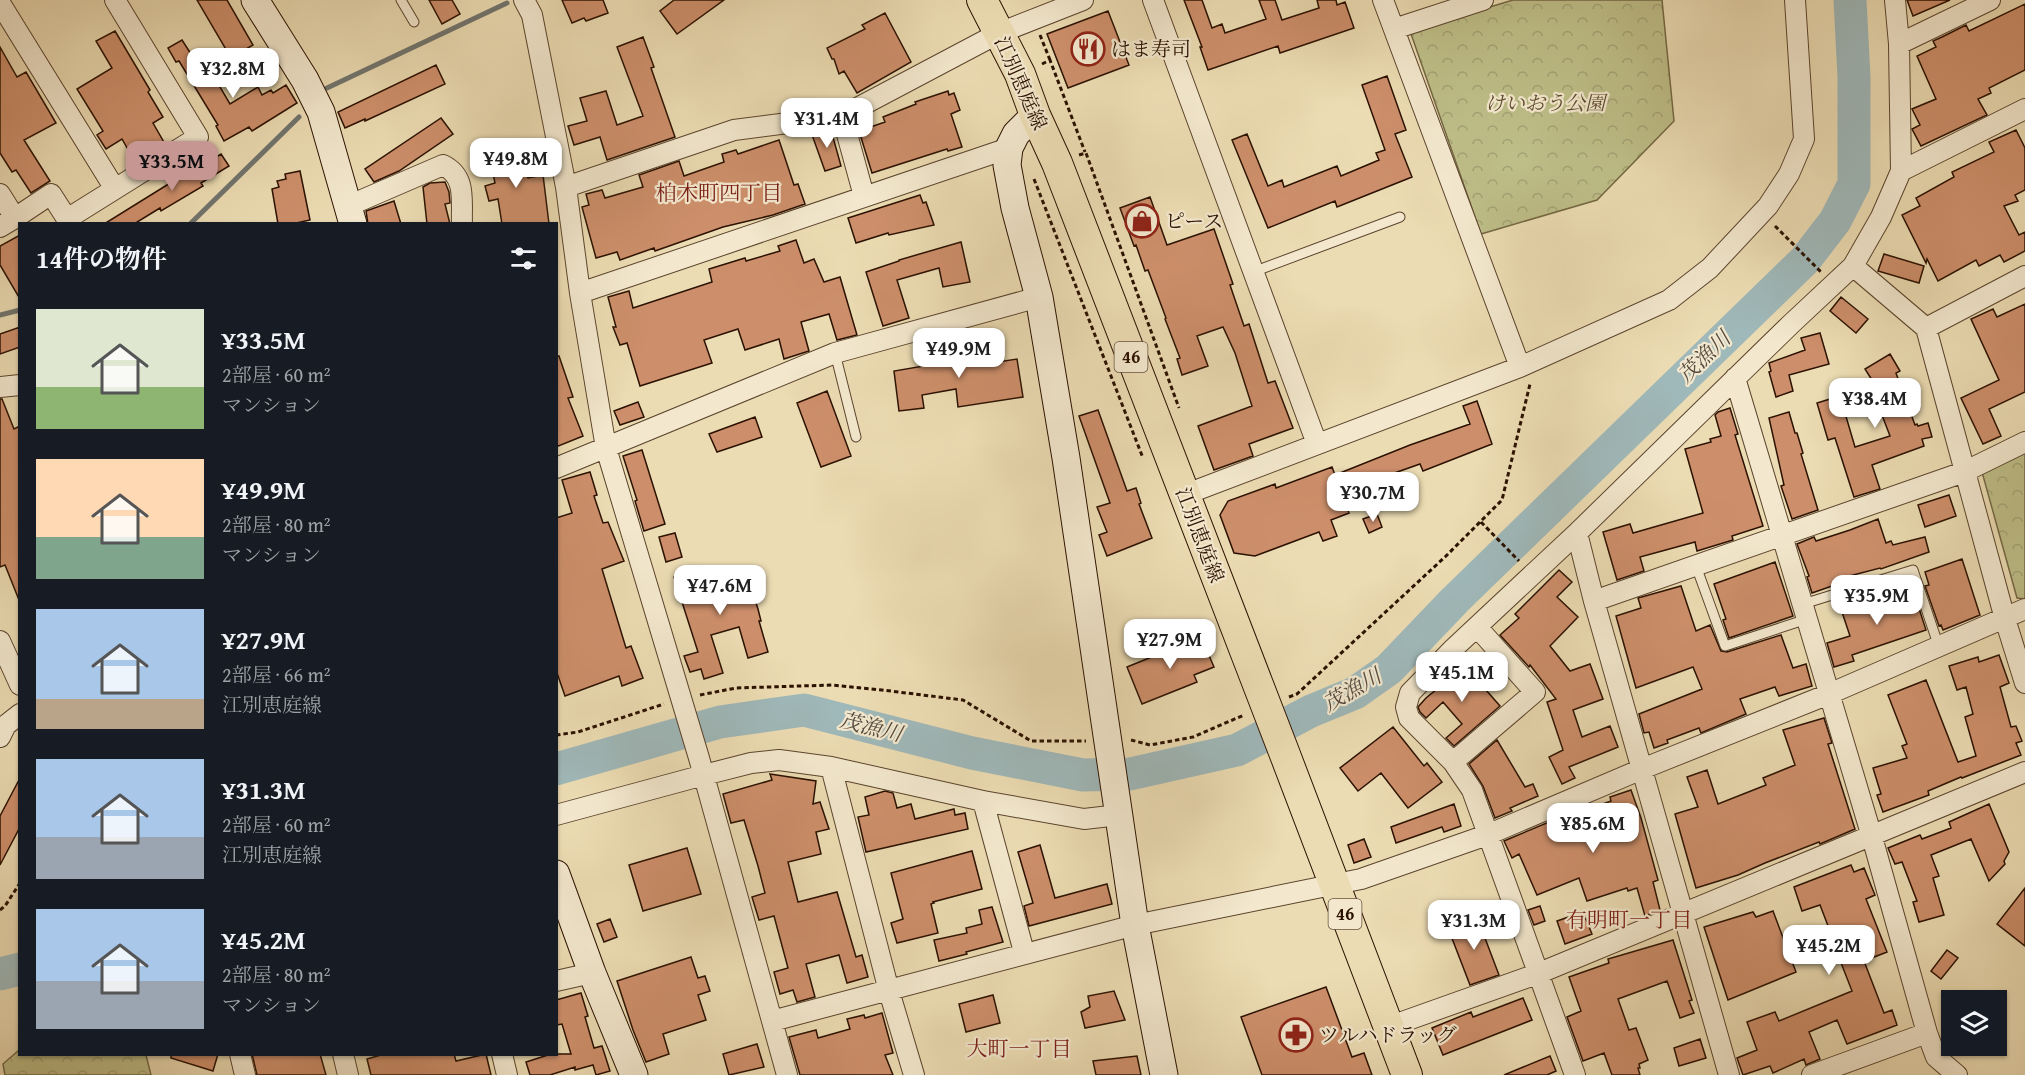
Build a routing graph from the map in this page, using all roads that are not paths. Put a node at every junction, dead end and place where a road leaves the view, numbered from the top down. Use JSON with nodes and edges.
{"nodes":[{"id":1,"x":115,"y":0,"type":"edge"},
{"id":2,"x":255,"y":0,"type":"edge"},
{"id":3,"x":401,"y":0,"type":"edge"},
{"id":4,"x":524,"y":0,"type":"edge"},
{"id":5,"x":982,"y":0,"type":"edge"},
{"id":6,"x":1083,"y":0,"type":"edge"},
{"id":7,"x":1153,"y":0,"type":"edge"},
{"id":8,"x":1383,"y":0,"type":"edge"},
{"id":9,"x":1483,"y":0,"type":"edge"},
{"id":10,"x":1795,"y":0,"type":"edge"},
{"id":11,"x":1895,"y":0,"type":"edge"},
{"id":12,"x":1990,"y":0,"type":"edge"},
{"id":13,"x":0,"y":3,"type":"edge"},
{"id":14,"x":414,"y":22,"type":"dead end"},
{"id":15,"x":1394,"y":29,"type":"junction"},
{"id":16,"x":999,"y":33,"type":"junction"},
{"id":17,"x":1899,"y":44,"type":"junction"},
{"id":18,"x":2025,"y":109,"type":"edge"},
{"id":19,"x":1035,"y":115,"type":"junction"},
{"id":20,"x":842,"y":116,"type":"junction"},
{"id":21,"x":1009,"y":148,"type":"junction"},
{"id":22,"x":1901,"y":171,"type":"junction"},
{"id":23,"x":566,"y":186,"type":"junction"},
{"id":24,"x":115,"y":189,"type":"junction"},
{"id":25,"x":0,"y":194,"type":"edge"},
{"id":26,"x":864,"y":196,"type":"junction"},
{"id":27,"x":350,"y":215,"type":"edge"},
{"id":28,"x":1400,"y":218,"type":"dead end"},
{"id":29,"x":7,"y":222,"type":"edge"},
{"id":30,"x":462,"y":222,"type":"edge"},
{"id":31,"x":1853,"y":266,"type":"junction"},
{"id":32,"x":1253,"y":272,"type":"junction"},
{"id":33,"x":2025,"y":276,"type":"edge"},
{"id":34,"x":580,"y":293,"type":"junction"},
{"id":35,"x":1039,"y":297,"type":"junction"},
{"id":36,"x":1926,"y":328,"type":"junction"},
{"id":37,"x":836,"y":353,"type":"junction"},
{"id":38,"x":1520,"y":366,"type":"junction"},
{"id":39,"x":1735,"y":378,"type":"junction"},
{"id":40,"x":18,"y":385,"type":"edge"},
{"id":41,"x":0,"y":387,"type":"edge"},
{"id":42,"x":856,"y":437,"type":"dead end"},
{"id":43,"x":2025,"y":442,"type":"edge"},
{"id":44,"x":1317,"y":444,"type":"junction"},
{"id":45,"x":606,"y":448,"type":"junction"},
{"id":46,"x":558,"y":467,"type":"edge"},
{"id":47,"x":1964,"y":472,"type":"junction"},
{"id":48,"x":1184,"y":495,"type":"junction"},
{"id":49,"x":1577,"y":533,"type":"junction"},
{"id":50,"x":1783,"y":535,"type":"junction"},
{"id":51,"x":1696,"y":566,"type":"junction"},
{"id":52,"x":1594,"y":602,"type":"junction"},
{"id":53,"x":2025,"y":609,"type":"edge"},
{"id":54,"x":1806,"y":611,"type":"junction"},
{"id":55,"x":2005,"y":619,"type":"junction"},
{"id":56,"x":1477,"y":627,"type":"junction"},
{"id":57,"x":0,"y":641,"type":"edge"},
{"id":58,"x":1939,"y":647,"type":"junction"},
{"id":59,"x":18,"y":681,"type":"edge"},
{"id":60,"x":2025,"y":683,"type":"edge"},
{"id":61,"x":1829,"y":694,"type":"junction"},
{"id":62,"x":18,"y":716,"type":"edge"},
{"id":63,"x":0,"y":737,"type":"edge"},
{"id":64,"x":1453,"y":762,"type":"junction"},
{"id":65,"x":702,"y":766,"type":"junction"},
{"id":66,"x":831,"y":767,"type":"junction"},
{"id":67,"x":1642,"y":769,"type":"junction"},
{"id":68,"x":2025,"y":772,"type":"edge"},
{"id":69,"x":983,"y":801,"type":"junction"},
{"id":70,"x":1118,"y":807,"type":"junction"},
{"id":71,"x":558,"y":814,"type":"edge"},
{"id":72,"x":1487,"y":835,"type":"junction"},
{"id":73,"x":1872,"y":837,"type":"junction"},
{"id":74,"x":558,"y":880,"type":"edge"},
{"id":75,"x":1334,"y":885,"type":"junction"},
{"id":76,"x":1685,"y":915,"type":"junction"},
{"id":77,"x":1135,"y":924,"type":"junction"},
{"id":78,"x":1024,"y":952,"type":"junction"},
{"id":79,"x":592,"y":973,"type":"junction"},
{"id":80,"x":1537,"y":974,"type":"junction"},
{"id":81,"x":558,"y":981,"type":"edge"},
{"id":82,"x":889,"y":991,"type":"junction"},
{"id":83,"x":772,"y":1021,"type":"junction"},
{"id":84,"x":1388,"y":1027,"type":"junction"},
{"id":85,"x":1927,"y":1033,"type":"junction"},
{"id":86,"x":240,"y":1056,"type":"edge"},
{"id":87,"x":343,"y":1056,"type":"edge"},
{"id":88,"x":502,"y":1056,"type":"edge"},
{"id":89,"x":245,"y":1075,"type":"edge"},
{"id":90,"x":348,"y":1075,"type":"edge"},
{"id":91,"x":507,"y":1075,"type":"edge"},
{"id":92,"x":634,"y":1075,"type":"edge"},
{"id":93,"x":787,"y":1075,"type":"edge"},
{"id":94,"x":914,"y":1075,"type":"edge"},
{"id":95,"x":1164,"y":1075,"type":"edge"},
{"id":96,"x":1407,"y":1075,"type":"edge"},
{"id":97,"x":1575,"y":1075,"type":"edge"},
{"id":98,"x":1729,"y":1075,"type":"edge"},
{"id":99,"x":1812,"y":1075,"type":"edge"},
{"id":100,"x":1957,"y":1075,"type":"edge"}],
"edges":[{"from":1,"to":24,"type":"street"},
{"from":2,"to":27,"type":"street"},
{"from":3,"to":14,"type":"lane"},
{"from":4,"to":23,"type":"street"},
{"from":5,"to":16,"type":"main road","name":"江別恵庭線","number":"46"},
{"from":6,"to":16,"type":"street"},
{"from":7,"to":32,"type":"street"},
{"from":8,"to":15,"type":"street"},
{"from":9,"to":15,"type":"street"},
{"from":10,"to":38,"type":"street"},
{"from":11,"to":17,"type":"street"},
{"from":12,"to":17,"type":"street"},
{"from":13,"to":24,"type":"street"},
{"from":15,"to":38,"type":"street"},
{"from":16,"to":19,"type":"main road","name":"江別恵庭線","number":"46"},
{"from":16,"to":20,"type":"street"},
{"from":17,"to":22,"type":"street"},
{"from":18,"to":22,"type":"street"},
{"from":19,"to":21,"type":"street"},
{"from":19,"to":48,"type":"main road","name":"江別恵庭線","number":"46"},
{"from":20,"to":23,"type":"street"},
{"from":20,"to":26,"type":"street"},
{"from":21,"to":26,"type":"street"},
{"from":21,"to":35,"type":"street"},
{"from":22,"to":31,"type":"street"},
{"from":23,"to":34,"type":"street"},
{"from":24,"to":29,"type":"street"},
{"from":25,"to":29,"type":"street"},
{"from":26,"to":34,"type":"street"},
{"from":27,"to":30,"type":"street"},
{"from":28,"to":32,"type":"lane"},
{"from":31,"to":36,"type":"street"},
{"from":31,"to":39,"type":"street"},
{"from":32,"to":44,"type":"street"},
{"from":33,"to":36,"type":"street"},
{"from":34,"to":45,"type":"street"},
{"from":35,"to":37,"type":"street"},
{"from":35,"to":70,"type":"street"},
{"from":36,"to":47,"type":"street"},
{"from":37,"to":42,"type":"lane"},
{"from":37,"to":45,"type":"street"},
{"from":38,"to":44,"type":"street"},
{"from":39,"to":49,"type":"street"},
{"from":39,"to":50,"type":"street"},
{"from":40,"to":41,"type":"street"},
{"from":43,"to":47,"type":"street"},
{"from":44,"to":48,"type":"street"},
{"from":45,"to":46,"type":"street"},
{"from":45,"to":65,"type":"street"},
{"from":47,"to":50,"type":"street"},
{"from":47,"to":55,"type":"street"},
{"from":48,"to":75,"type":"main road","name":"江別恵庭線","number":"46"},
{"from":49,"to":52,"type":"street"},
{"from":49,"to":56,"type":"street"},
{"from":50,"to":51,"type":"street"},
{"from":50,"to":54,"type":"street"},
{"from":51,"to":52,"type":"street"},
{"from":51,"to":54,"type":"lane"},
{"from":52,"to":67,"type":"street"},
{"from":53,"to":55,"type":"street"},
{"from":54,"to":58,"type":"lane"},
{"from":54,"to":61,"type":"street"},
{"from":55,"to":58,"type":"street"},
{"from":55,"to":60,"type":"street"},
{"from":56,"to":64,"type":"street"},
{"from":56,"to":64,"type":"street"},
{"from":57,"to":59,"type":"street"},
{"from":58,"to":61,"type":"street"},
{"from":61,"to":67,"type":"street"},
{"from":61,"to":73,"type":"street"},
{"from":62,"to":63,"type":"street"},
{"from":64,"to":72,"type":"street"},
{"from":65,"to":66,"type":"street"},
{"from":65,"to":71,"type":"street"},
{"from":65,"to":83,"type":"street"},
{"from":66,"to":69,"type":"street"},
{"from":66,"to":82,"type":"street"},
{"from":67,"to":72,"type":"street"},
{"from":67,"to":76,"type":"street"},
{"from":68,"to":73,"type":"street"},
{"from":69,"to":70,"type":"street"},
{"from":69,"to":78,"type":"street"},
{"from":70,"to":77,"type":"street"},
{"from":72,"to":75,"type":"street"},
{"from":72,"to":80,"type":"street"},
{"from":73,"to":76,"type":"street"},
{"from":73,"to":85,"type":"street"},
{"from":74,"to":79,"type":"street"},
{"from":75,"to":77,"type":"street"},
{"from":75,"to":84,"type":"main road","name":"江別恵庭線","number":"46"},
{"from":76,"to":80,"type":"street"},
{"from":76,"to":98,"type":"street"},
{"from":77,"to":78,"type":"street"},
{"from":77,"to":95,"type":"street"},
{"from":78,"to":82,"type":"street"},
{"from":79,"to":81,"type":"street"},
{"from":79,"to":92,"type":"street"},
{"from":80,"to":84,"type":"street"},
{"from":80,"to":97,"type":"street"},
{"from":82,"to":83,"type":"street"},
{"from":82,"to":94,"type":"street"},
{"from":83,"to":93,"type":"street"},
{"from":84,"to":96,"type":"main road","name":"江別恵庭線","number":"46"},
{"from":85,"to":99,"type":"street"},
{"from":85,"to":100,"type":"street"},
{"from":86,"to":89,"type":"street"},
{"from":87,"to":90,"type":"street"},
{"from":88,"to":91,"type":"street"}]}
